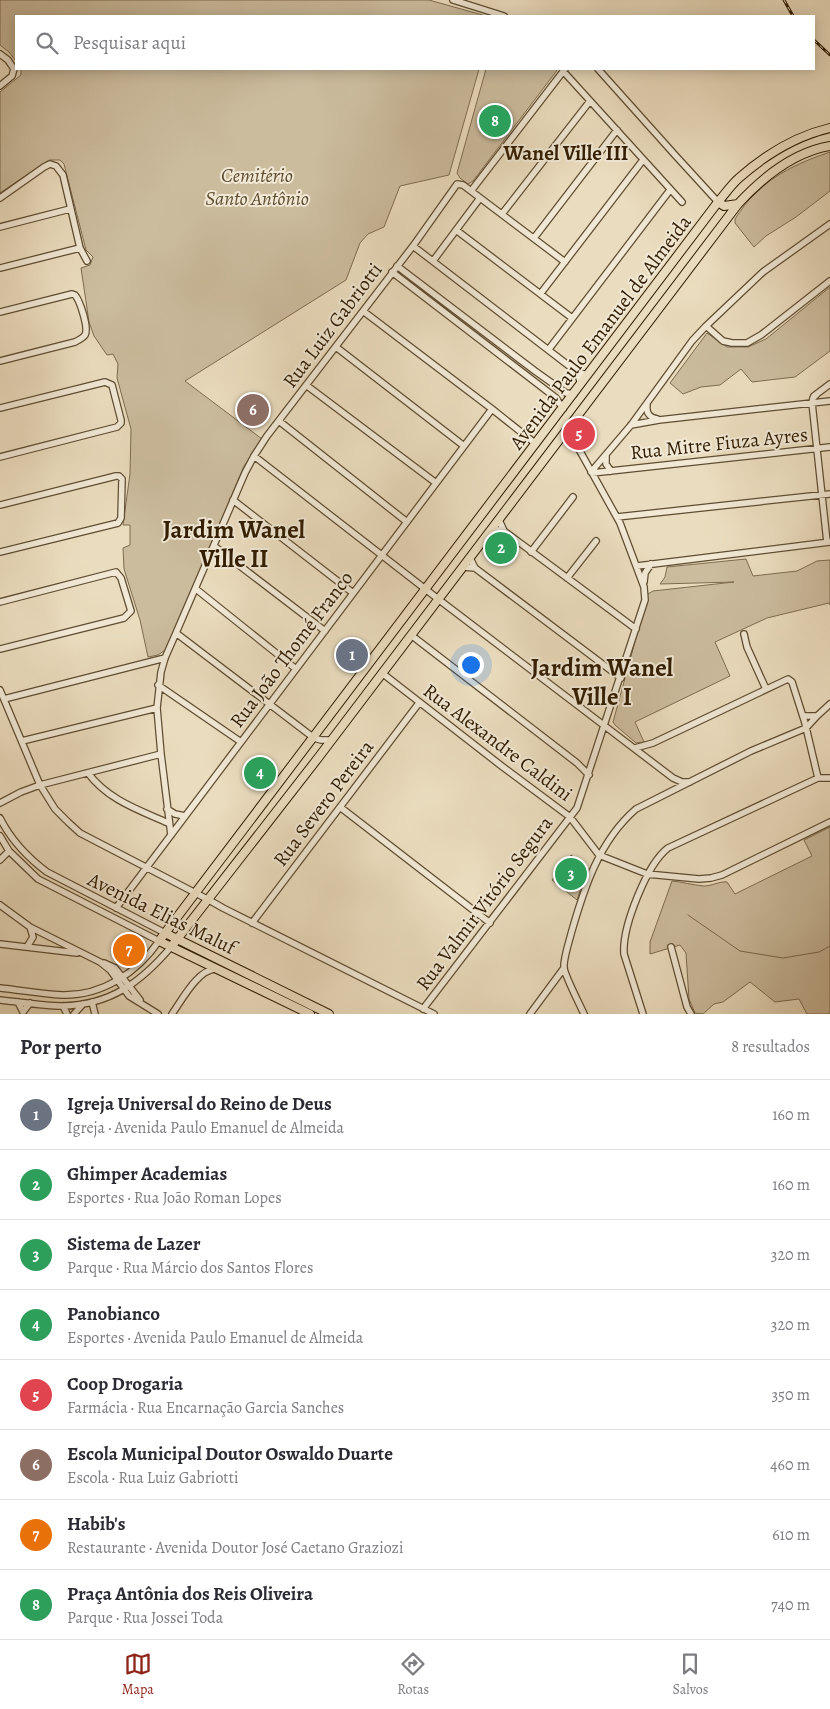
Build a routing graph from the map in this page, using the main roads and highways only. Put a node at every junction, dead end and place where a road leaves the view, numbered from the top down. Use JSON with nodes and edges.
{"nodes":[{"id":1,"x":830,"y":128,"type":"edge"},
{"id":2,"x":830,"y":146,"type":"edge"},
{"id":3,"x":718,"y":202,"type":"junction"},
{"id":4,"x":738,"y":204,"type":"junction"},
{"id":5,"x":587,"y":375,"type":"junction"},
{"id":6,"x":576,"y":417,"type":"junction"},
{"id":7,"x":165,"y":933,"type":"junction"},
{"id":8,"x":178,"y":939,"type":"junction"},
{"id":9,"x":159,"y":941,"type":"joint"},
{"id":10,"x":171,"y":947,"type":"junction"},
{"id":11,"x":231,"y":976,"type":"junction"},
{"id":12,"x":259,"y":978,"type":"junction"},
{"id":13,"x":310,"y":1014,"type":"edge"},
{"id":14,"x":329,"y":1014,"type":"edge"}],
"edges":[{"from":1,"to":3,"type":"main road","name":"Avenida Paulo Emanuel de Almeida"},
{"from":2,"to":4,"type":"main road","name":"Avenida Paulo Emanuel de Almeida"},
{"from":3,"to":4,"type":"main road"},
{"from":3,"to":5,"type":"main road","name":"Avenida Paulo Emanuel de Almeida"},
{"from":4,"to":6,"type":"main road","name":"Avenida Paulo Emanuel de Almeida"},
{"from":5,"to":6,"type":"main road"},
{"from":5,"to":7,"type":"main road","name":"Avenida Paulo Emanuel de Almeida"},
{"from":6,"to":8,"type":"main road","name":"Avenida Paulo Emanuel de Almeida"},
{"from":7,"to":8,"type":"main road","name":"Avenida Elias Maluf"},
{"from":7,"to":9,"type":"main road","name":"Avenida Paulo Emanuel de Almeida"},
{"from":8,"to":10,"type":"main road","name":"Avenida Paulo Emanuel de Almeida"},
{"from":8,"to":12,"type":"main road","name":"Avenida Elias Maluf"},
{"from":9,"to":10,"type":"main road","name":"Avenida Elias Maluf"},
{"from":10,"to":11,"type":"main road","name":"Avenida Elias Maluf"},
{"from":11,"to":12,"type":"main road"},
{"from":11,"to":13,"type":"main road","name":"Avenida Elias Maluf"},
{"from":12,"to":14,"type":"main road","name":"Avenida Elias Maluf"}]}
